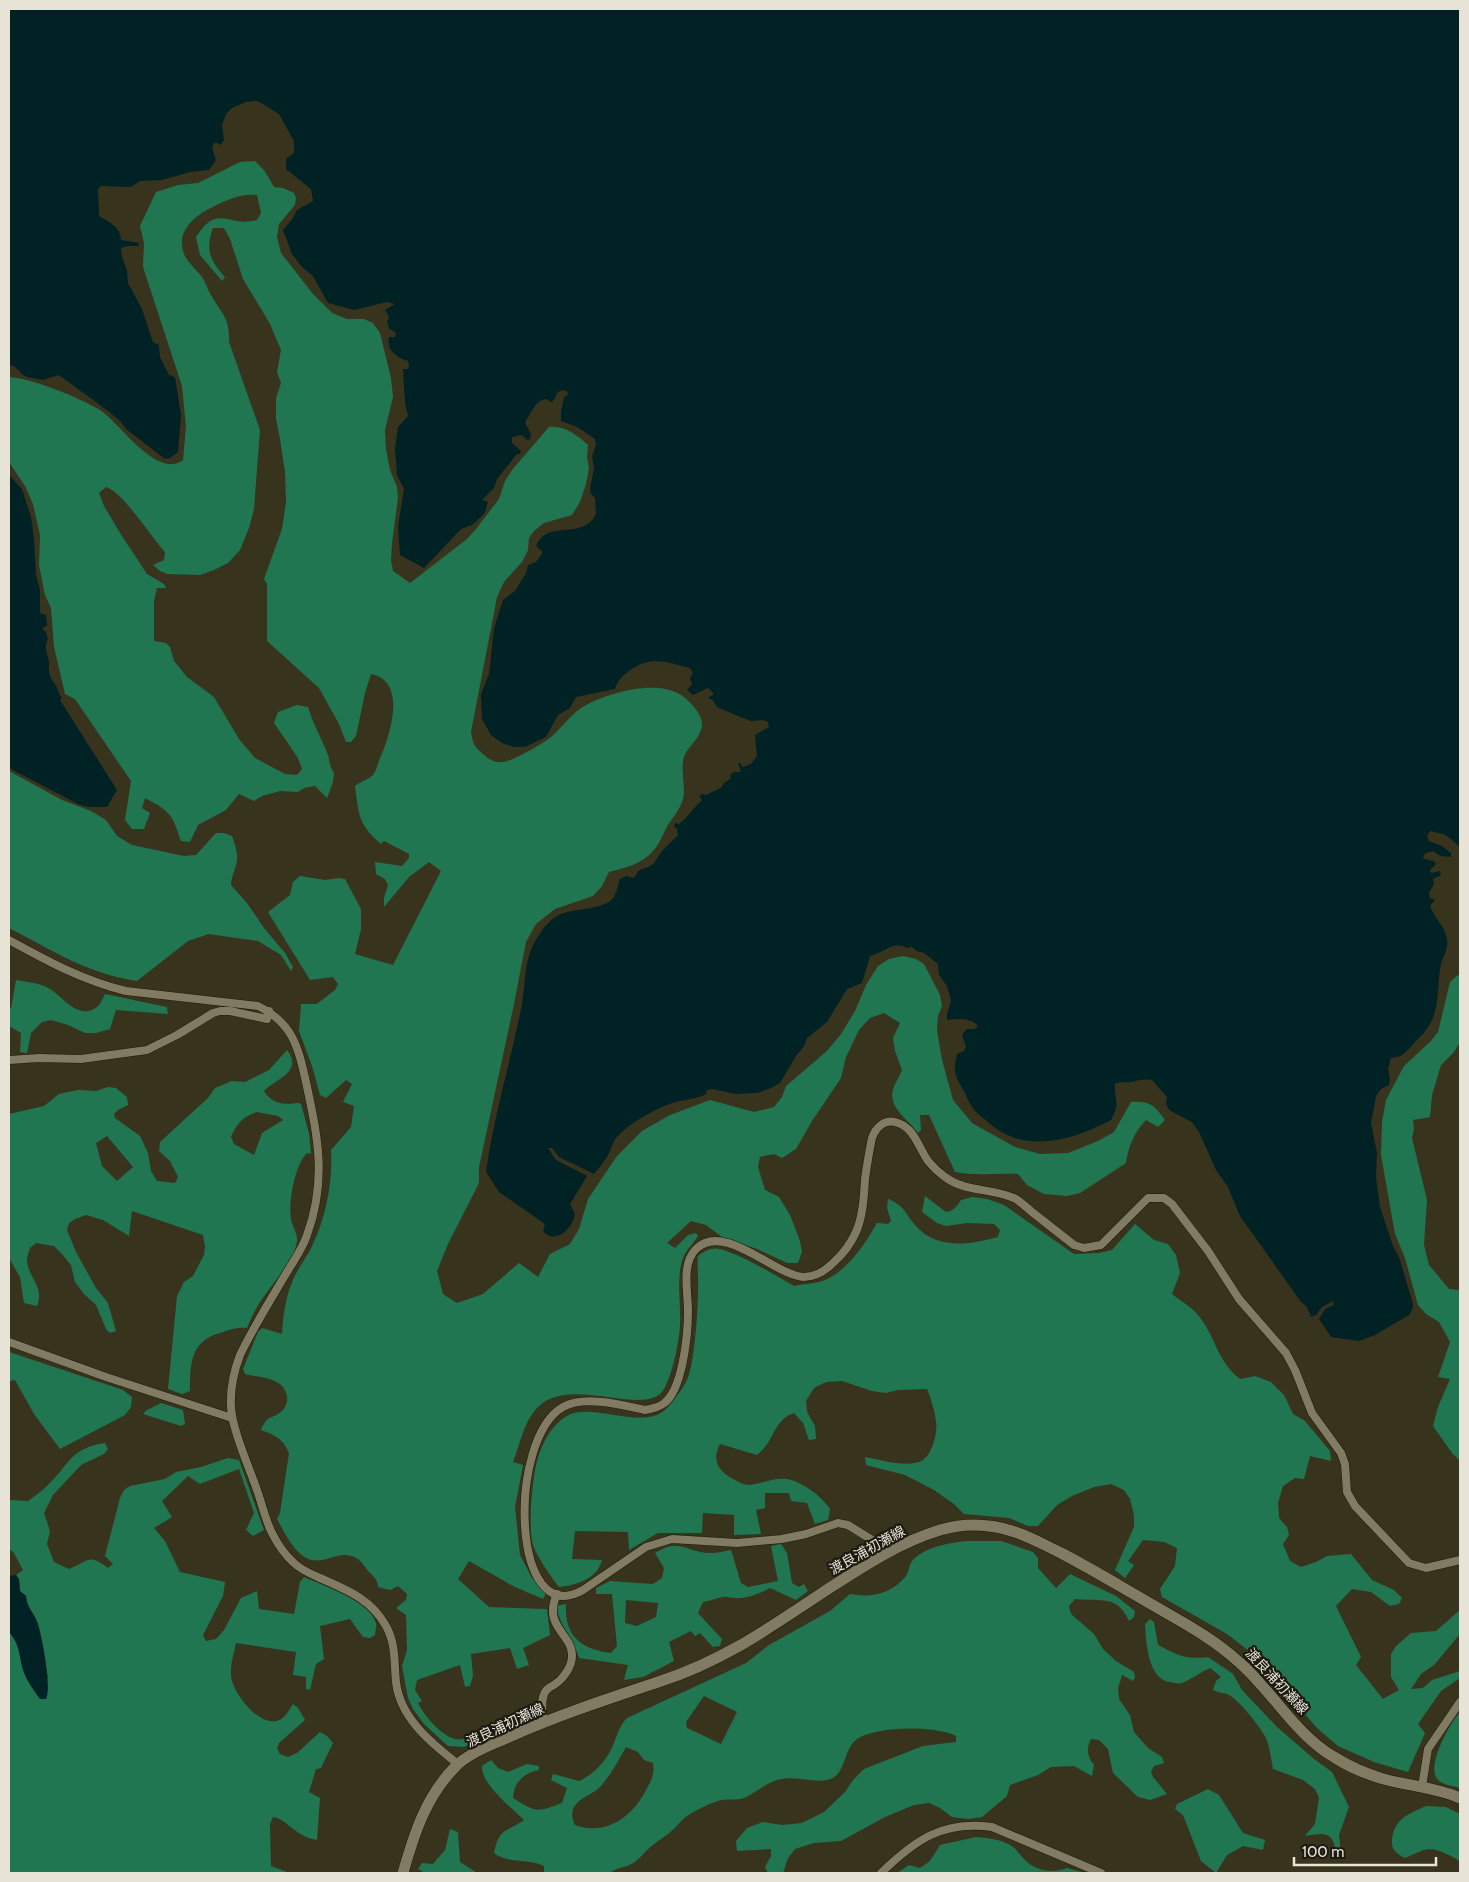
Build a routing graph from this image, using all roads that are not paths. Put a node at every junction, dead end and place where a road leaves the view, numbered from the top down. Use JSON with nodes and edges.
{"nodes":[{"id":1,"x":9,"y":940,"type":"edge"},
{"id":2,"x":269,"y":1012,"type":"junction"},
{"id":3,"x":9,"y":1060,"type":"edge"},
{"id":4,"x":9,"y":1342,"type":"edge"},
{"id":5,"x":232,"y":1418,"type":"junction"},
{"id":6,"x":890,"y":1551,"type":"junction"},
{"id":7,"x":1460,"y":1560,"type":"edge"},
{"id":8,"x":557,"y":1594,"type":"junction"},
{"id":9,"x":1460,"y":1702,"type":"edge"},
{"id":10,"x":543,"y":1722,"type":"junction"},
{"id":11,"x":458,"y":1764,"type":"junction"},
{"id":12,"x":1422,"y":1787,"type":"junction"},
{"id":13,"x":1460,"y":1798,"type":"edge"},
{"id":14,"x":403,"y":1873,"type":"edge"},
{"id":15,"x":881,"y":1873,"type":"edge"},
{"id":16,"x":1101,"y":1873,"type":"edge"}],
"edges":[{"from":1,"to":2,"type":"street"},
{"from":2,"to":3,"type":"street"},
{"from":2,"to":5,"type":"street"},
{"from":4,"to":5,"type":"street"},
{"from":5,"to":11,"type":"street"},
{"from":6,"to":8,"type":"street"},
{"from":6,"to":10,"type":"main road","name":"渡良浦初瀬線"},
{"from":6,"to":12,"type":"main road","name":"渡良浦初瀬線"},
{"from":7,"to":8,"type":"street"},
{"from":8,"to":10,"type":"street"},
{"from":9,"to":12,"type":"street"},
{"from":10,"to":11,"type":"main road","name":"渡良浦初瀬線"},
{"from":11,"to":14,"type":"main road","name":"渡良浦初瀬線"},
{"from":12,"to":13,"type":"main road","name":"渡良浦初瀬線"},
{"from":15,"to":16,"type":"street"}]}
